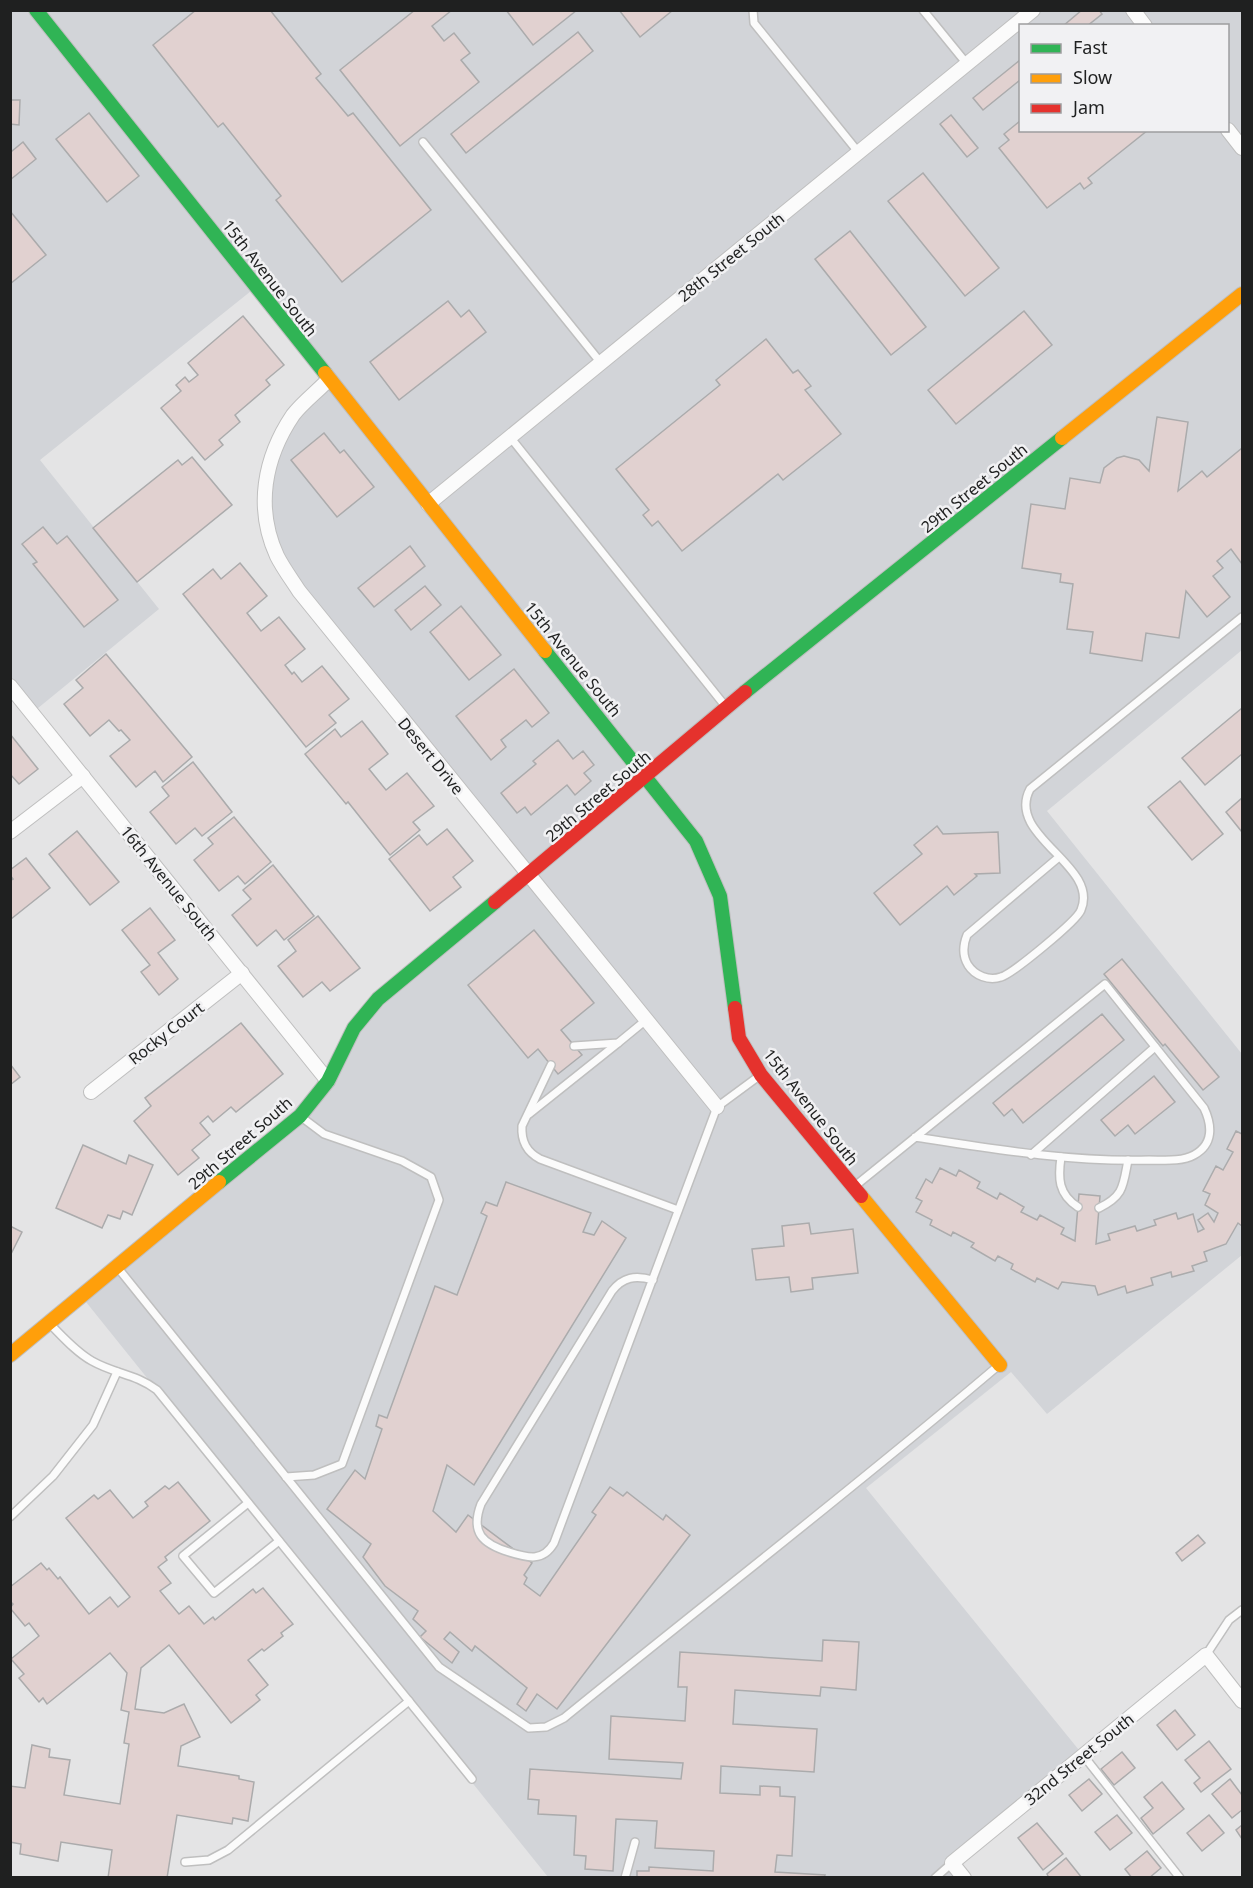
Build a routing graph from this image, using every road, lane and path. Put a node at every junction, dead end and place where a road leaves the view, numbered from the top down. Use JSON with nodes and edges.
{"nodes":[{"id":1,"x":36,"y":10,"type":"edge"},
{"id":2,"x":753,"y":10,"type":"edge"},
{"id":3,"x":923,"y":10,"type":"edge"},
{"id":4,"x":1033,"y":10,"type":"edge"},
{"id":5,"x":1133,"y":10,"type":"edge"},
{"id":6,"x":1144,"y":24,"type":"edge"},
{"id":7,"x":967,"y":64,"type":"junction"},
{"id":8,"x":1229,"y":132,"type":"edge"},
{"id":9,"x":423,"y":142,"type":"dead end"},
{"id":10,"x":1242,"y":148,"type":"edge"},
{"id":11,"x":859,"y":153,"type":"junction"},
{"id":12,"x":1242,"y":294,"type":"edge"},
{"id":13,"x":601,"y":363,"type":"junction"},
{"id":14,"x":329,"y":379,"type":"junction"},
{"id":15,"x":510,"y":437,"type":"junction"},
{"id":16,"x":428,"y":504,"type":"junction"},
{"id":17,"x":1242,"y":617,"type":"edge"},
{"id":18,"x":10,"y":686,"type":"edge"},
{"id":19,"x":726,"y":707,"type":"junction"},
{"id":20,"x":82,"y":776,"type":"junction"},
{"id":21,"x":646,"y":777,"type":"junction"},
{"id":22,"x":10,"y":832,"type":"edge"},
{"id":23,"x":1059,"y":857,"type":"junction"},
{"id":24,"x":528,"y":875,"type":"junction"},
{"id":25,"x":242,"y":973,"type":"junction"},
{"id":26,"x":646,"y":1020,"type":"junction"},
{"id":27,"x":618,"y":1042,"type":"junction"},
{"id":28,"x":574,"y":1046,"type":"dead end"},
{"id":29,"x":1155,"y":1047,"type":"junction"},
{"id":30,"x":551,"y":1065,"type":"dead end"},
{"id":31,"x":761,"y":1075,"type":"junction"},
{"id":32,"x":328,"y":1081,"type":"junction"},
{"id":33,"x":91,"y":1092,"type":"dead end"},
{"id":34,"x":717,"y":1107,"type":"junction"},
{"id":35,"x":300,"y":1116,"type":"junction"},
{"id":36,"x":525,"y":1117,"type":"junction"},
{"id":37,"x":915,"y":1137,"type":"junction"},
{"id":38,"x":1030,"y":1155,"type":"junction"},
{"id":39,"x":1061,"y":1156,"type":"junction"},
{"id":40,"x":1128,"y":1160,"type":"junction"},
{"id":41,"x":853,"y":1188,"type":"junction"},
{"id":42,"x":1078,"y":1207,"type":"dead end"},
{"id":43,"x":1099,"y":1208,"type":"dead end"},
{"id":44,"x":678,"y":1210,"type":"junction"},
{"id":45,"x":118,"y":1268,"type":"junction"},
{"id":46,"x":652,"y":1280,"type":"junction"},
{"id":47,"x":50,"y":1324,"type":"junction"},
{"id":48,"x":10,"y":1355,"type":"edge"},
{"id":49,"x":1000,"y":1365,"type":"joint"},
{"id":50,"x":117,"y":1372,"type":"junction"},
{"id":51,"x":286,"y":1477,"type":"junction"},
{"id":52,"x":248,"y":1503,"type":"junction"},
{"id":53,"x":10,"y":1517,"type":"edge"},
{"id":54,"x":279,"y":1540,"type":"junction"},
{"id":55,"x":1242,"y":1610,"type":"edge"},
{"id":56,"x":1206,"y":1655,"type":"junction"},
{"id":57,"x":409,"y":1701,"type":"junction"},
{"id":58,"x":1242,"y":1701,"type":"edge"},
{"id":59,"x":1083,"y":1755,"type":"junction"},
{"id":60,"x":472,"y":1779,"type":"dead end"},
{"id":61,"x":635,"y":1842,"type":"dead end"},
{"id":62,"x":185,"y":1862,"type":"dead end"},
{"id":63,"x":952,"y":1863,"type":"junction"},
{"id":64,"x":625,"y":1878,"type":"edge"},
{"id":65,"x":935,"y":1878,"type":"edge"},
{"id":66,"x":964,"y":1878,"type":"edge"},
{"id":67,"x":1180,"y":1878,"type":"edge"}],
"edges":[{"from":1,"to":14,"type":"street","name":"15th Avenue South"},
{"from":2,"to":11,"type":"lane"},
{"from":3,"to":7,"type":"lane"},
{"from":4,"to":7,"type":"street","name":"28th Street South"},
{"from":5,"to":6,"type":"street"},
{"from":7,"to":11,"type":"street","name":"28th Street South"},
{"from":8,"to":10,"type":"street"},
{"from":9,"to":13,"type":"lane"},
{"from":11,"to":13,"type":"street","name":"28th Street South"},
{"from":12,"to":19,"type":"street","name":"29th Street South"},
{"from":13,"to":15,"type":"street","name":"28th Street South"},
{"from":14,"to":16,"type":"street","name":"15th Avenue South"},
{"from":14,"to":24,"type":"street","name":"Desert Drive"},
{"from":15,"to":16,"type":"street","name":"28th Street South"},
{"from":15,"to":19,"type":"lane"},
{"from":16,"to":21,"type":"street","name":"15th Avenue South"},
{"from":17,"to":23,"type":"lane"},
{"from":18,"to":20,"type":"street","name":"16th Avenue South"},
{"from":19,"to":21,"type":"street","name":"29th Street South"},
{"from":20,"to":22,"type":"street"},
{"from":20,"to":25,"type":"street","name":"16th Avenue South"},
{"from":21,"to":24,"type":"street","name":"29th Street South"},
{"from":21,"to":31,"type":"street","name":"15th Avenue South"},
{"from":23,"to":23,"type":"lane"},
{"from":24,"to":26,"type":"street","name":"Desert Drive"},
{"from":24,"to":32,"type":"street","name":"29th Street South"},
{"from":25,"to":32,"type":"street","name":"16th Avenue South"},
{"from":25,"to":33,"type":"street","name":"Rocky Court"},
{"from":26,"to":27,"type":"lane"},
{"from":26,"to":34,"type":"street","name":"Desert Drive"},
{"from":27,"to":28,"type":"lane"},
{"from":27,"to":36,"type":"lane"},
{"from":29,"to":37,"type":"lane"},
{"from":29,"to":38,"type":"lane"},
{"from":29,"to":40,"type":"lane"},
{"from":30,"to":36,"type":"lane"},
{"from":31,"to":34,"type":"lane"},
{"from":31,"to":41,"type":"street","name":"15th Avenue South"},
{"from":32,"to":35,"type":"street","name":"29th Street South"},
{"from":34,"to":44,"type":"lane"},
{"from":35,"to":45,"type":"street","name":"29th Street South"},
{"from":35,"to":51,"type":"lane"},
{"from":36,"to":44,"type":"lane"},
{"from":37,"to":38,"type":"lane"},
{"from":37,"to":41,"type":"lane"},
{"from":38,"to":39,"type":"lane"},
{"from":39,"to":40,"type":"lane"},
{"from":39,"to":42,"type":"lane"},
{"from":40,"to":43,"type":"lane"},
{"from":41,"to":49,"type":"street","name":"15th Avenue South"},
{"from":44,"to":46,"type":"lane"},
{"from":45,"to":47,"type":"street","name":"29th Street South"},
{"from":45,"to":51,"type":"lane"},
{"from":46,"to":46,"type":"lane"},
{"from":47,"to":48,"type":"street","name":"29th Street South"},
{"from":47,"to":50,"type":"lane"},
{"from":49,"to":51,"type":"lane"},
{"from":50,"to":52,"type":"lane"},
{"from":50,"to":53,"type":"lane"},
{"from":52,"to":54,"type":"lane"},
{"from":52,"to":54,"type":"lane"},
{"from":54,"to":57,"type":"lane"},
{"from":55,"to":56,"type":"lane"},
{"from":56,"to":58,"type":"street"},
{"from":56,"to":59,"type":"street","name":"32nd Street South"},
{"from":57,"to":60,"type":"lane"},
{"from":57,"to":62,"type":"lane"},
{"from":59,"to":63,"type":"street","name":"32nd Street South"},
{"from":59,"to":67,"type":"lane"},
{"from":61,"to":64,"type":"lane"},
{"from":63,"to":65,"type":"lane"},
{"from":63,"to":66,"type":"street"}]}
